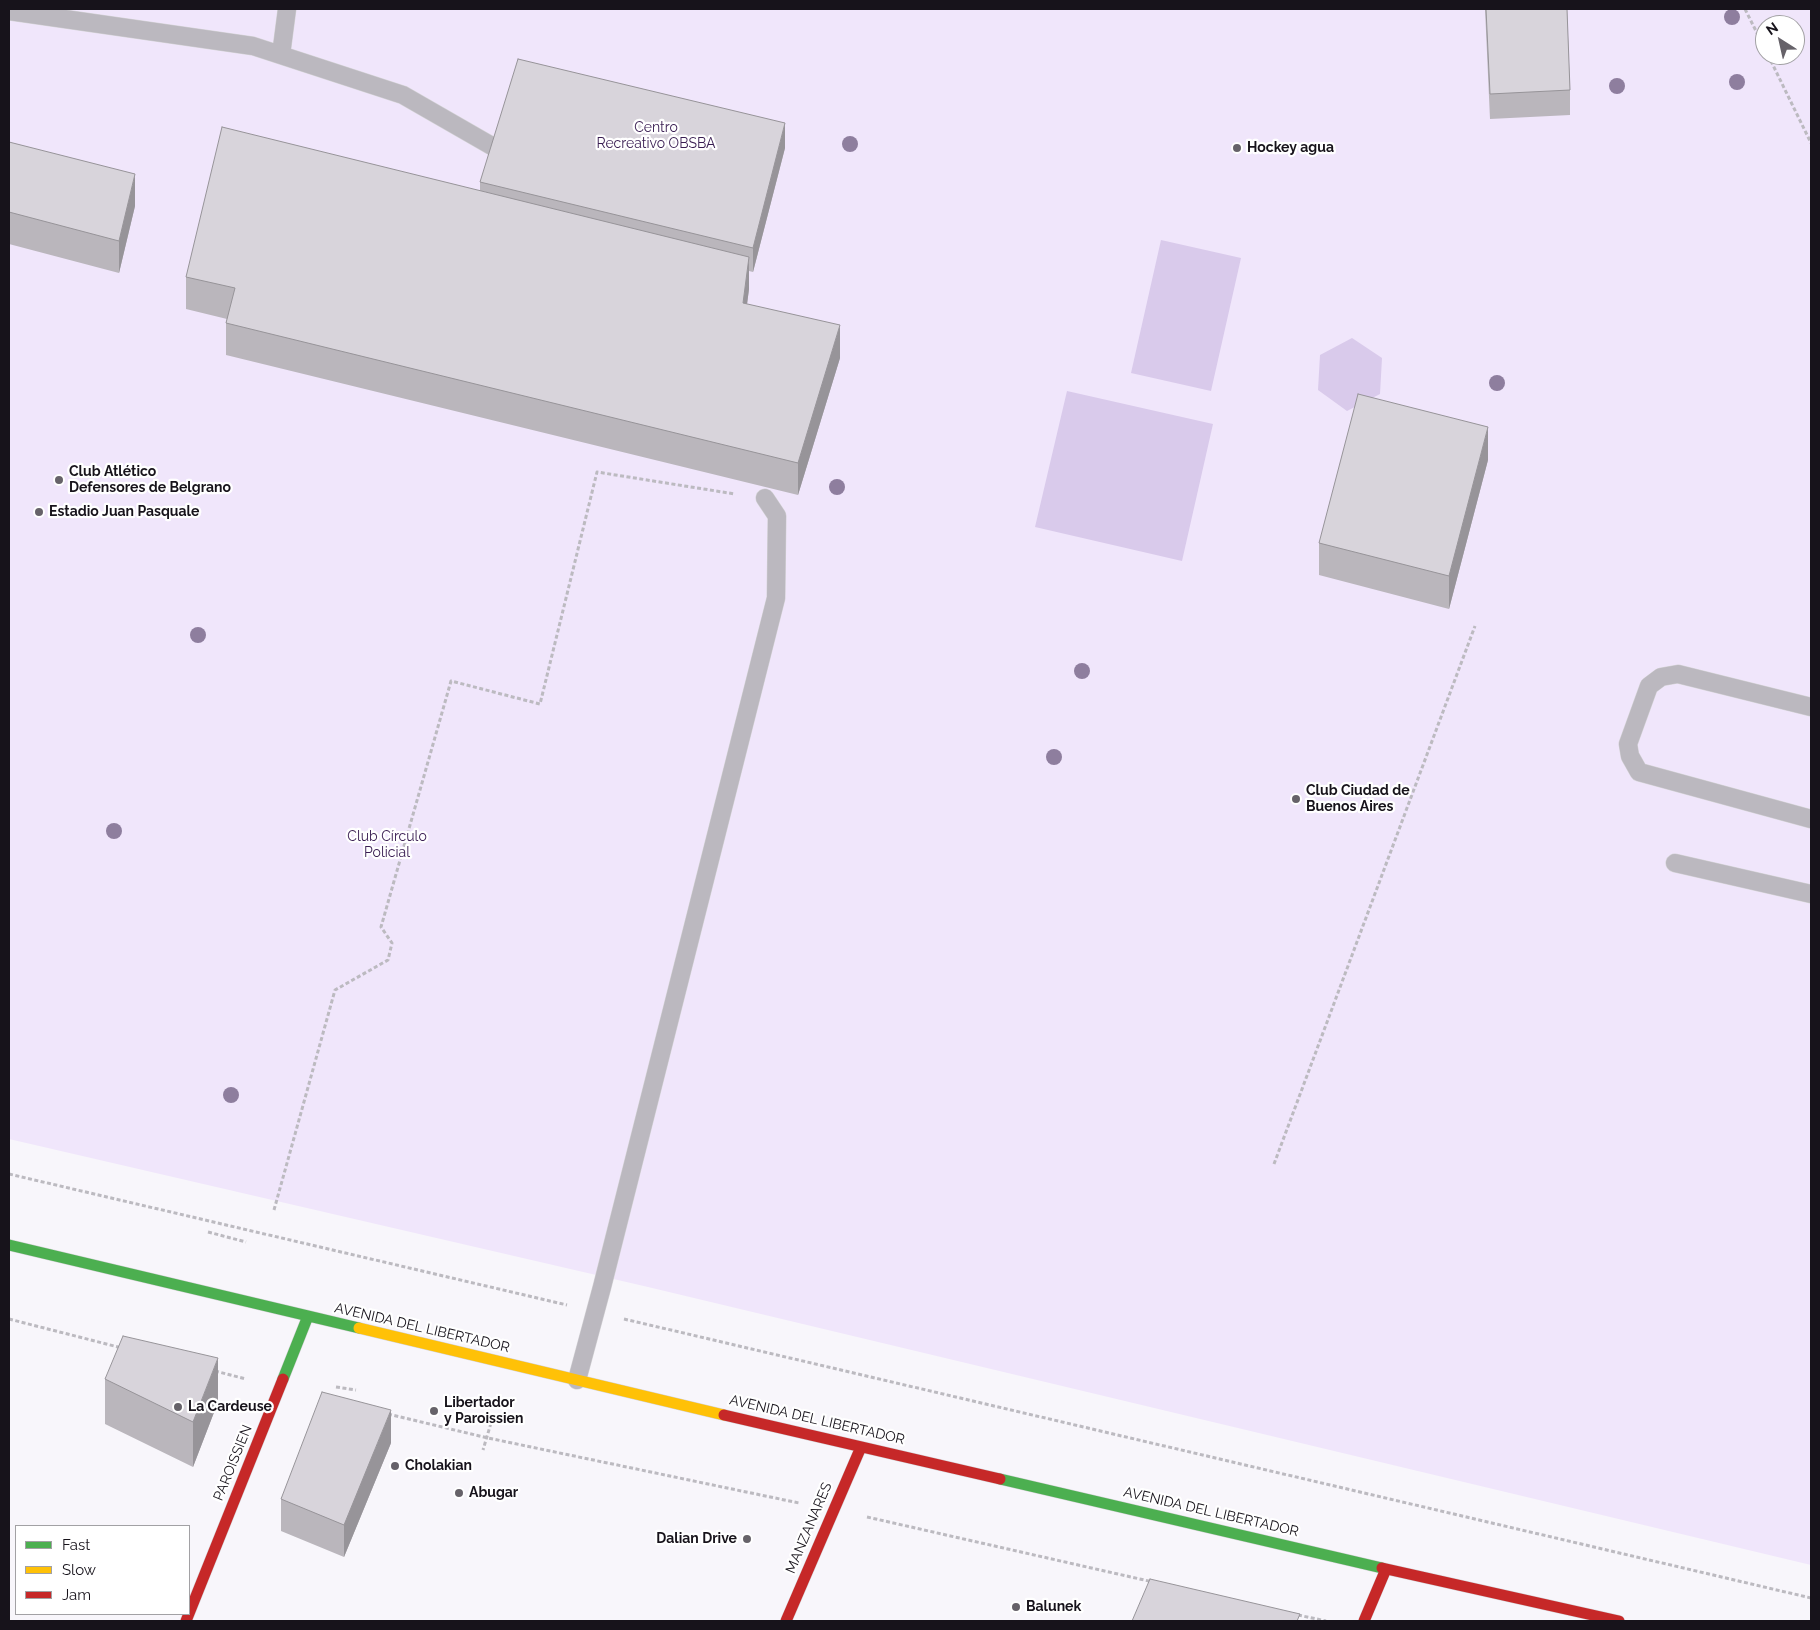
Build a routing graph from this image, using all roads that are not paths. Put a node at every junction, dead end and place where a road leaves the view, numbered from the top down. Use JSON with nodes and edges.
{"nodes":[{"id":1,"x":287,"y":9,"type":"edge"},
{"id":2,"x":9,"y":11,"type":"edge"},
{"id":3,"x":281,"y":55,"type":"junction"},
{"id":4,"x":497,"y":149,"type":"edge"},
{"id":5,"x":765,"y":498,"type":"road end"},
{"id":6,"x":1811,"y":707,"type":"edge"},
{"id":7,"x":1811,"y":819,"type":"edge"},
{"id":8,"x":1675,"y":863,"type":"dead end"},
{"id":9,"x":1811,"y":894,"type":"edge"},
{"id":10,"x":9,"y":1245,"type":"edge"},
{"id":11,"x":308,"y":1316,"type":"junction"},
{"id":12,"x":577,"y":1380,"type":"junction"},
{"id":13,"x":861,"y":1446,"type":"junction"},
{"id":14,"x":1386,"y":1569,"type":"junction"},
{"id":15,"x":190,"y":1611,"type":"edge"},
{"id":16,"x":786,"y":1621,"type":"edge"},
{"id":17,"x":1364,"y":1621,"type":"edge"},
{"id":18,"x":1619,"y":1621,"type":"edge"}],
"edges":[{"from":1,"to":3,"type":"lane"},
{"from":2,"to":3,"type":"lane"},
{"from":3,"to":4,"type":"lane"},
{"from":5,"to":12,"type":"lane"},
{"from":6,"to":7,"type":"lane"},
{"from":8,"to":9,"type":"lane"},
{"from":10,"to":11,"type":"main road","name":"AVENIDA DEL LIBERTADOR"},
{"from":11,"to":12,"type":"main road","name":"AVENIDA DEL LIBERTADOR"},
{"from":11,"to":15,"type":"main road","name":"PAROISSIEN"},
{"from":12,"to":13,"type":"main road","name":"AVENIDA DEL LIBERTADOR"},
{"from":13,"to":14,"type":"main road","name":"AVENIDA DEL LIBERTADOR"},
{"from":13,"to":16,"type":"main road","name":"MANZANARES"},
{"from":14,"to":17,"type":"main road"},
{"from":14,"to":18,"type":"main road","name":"AVENIDA DEL LIBERTADOR"}]}
